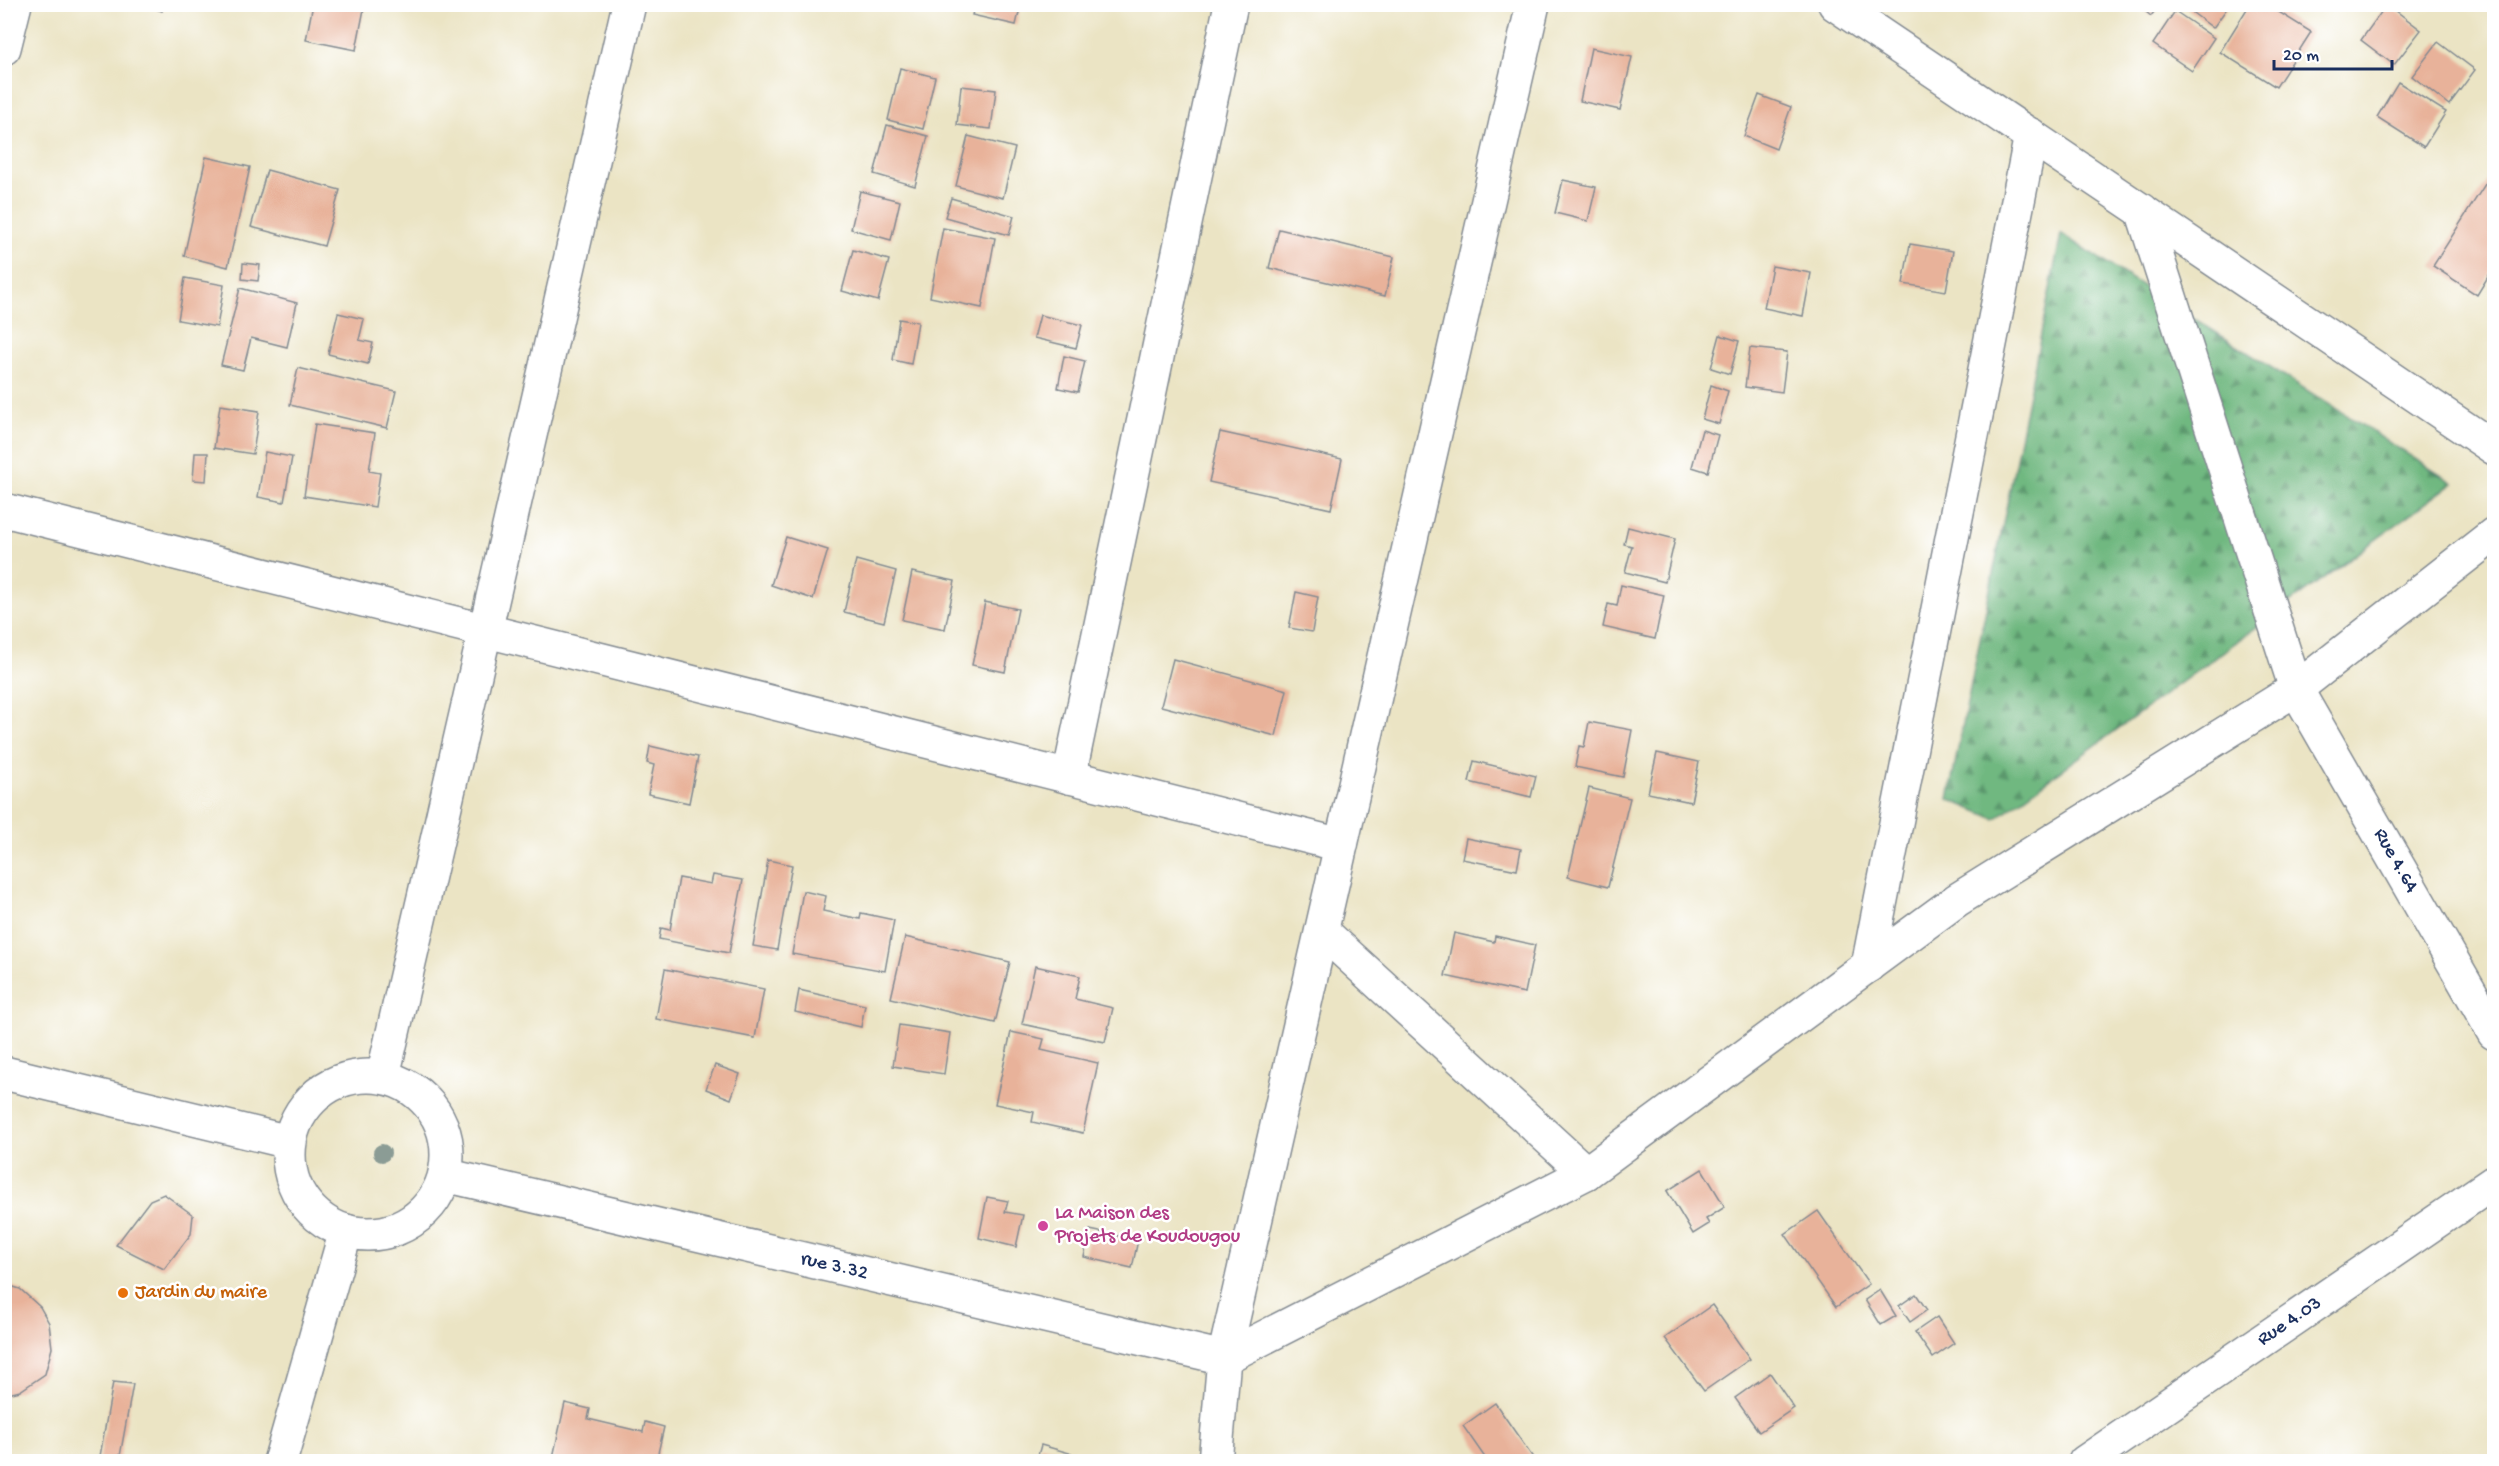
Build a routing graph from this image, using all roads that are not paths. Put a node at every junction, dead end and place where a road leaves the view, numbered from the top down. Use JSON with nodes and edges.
{"nodes":[{"id":1,"x":15,"y":4,"type":"edge"},
{"id":2,"x":629,"y":4,"type":"edge"},
{"id":3,"x":1231,"y":4,"type":"edge"},
{"id":4,"x":1533,"y":4,"type":"edge"},
{"id":5,"x":1835,"y":4,"type":"edge"},
{"id":6,"x":4,"y":48,"type":"edge"},
{"id":7,"x":2031,"y":135,"type":"junction"},
{"id":8,"x":2142,"y":210,"type":"junction"},
{"id":9,"x":2494,"y":448,"type":"edge"},
{"id":10,"x":4,"y":510,"type":"edge"},
{"id":11,"x":2494,"y":534,"type":"edge"},
{"id":12,"x":485,"y":630,"type":"junction"},
{"id":13,"x":2296,"y":689,"type":"junction"},
{"id":14,"x":1069,"y":777,"type":"junction"},
{"id":15,"x":1341,"y":845,"type":"junction"},
{"id":16,"x":1322,"y":931,"type":"junction"},
{"id":17,"x":1868,"y":966,"type":"junction"},
{"id":18,"x":2494,"y":1033,"type":"edge"},
{"id":19,"x":4,"y":1073,"type":"edge"},
{"id":20,"x":382,"y":1076,"type":"junction"},
{"id":21,"x":289,"y":1142,"type":"junction"},
{"id":22,"x":1586,"y":1173,"type":"junction"},
{"id":23,"x":445,"y":1175,"type":"junction"},
{"id":24,"x":2494,"y":1182,"type":"edge"},
{"id":25,"x":346,"y":1231,"type":"junction"},
{"id":26,"x":1224,"y":1358,"type":"junction"},
{"id":27,"x":280,"y":1461,"type":"edge"},
{"id":28,"x":1215,"y":1461,"type":"edge"},
{"id":29,"x":2085,"y":1461,"type":"edge"}],
"edges":[{"from":1,"to":6,"type":"street"},
{"from":2,"to":12,"type":"street"},
{"from":3,"to":14,"type":"street"},
{"from":4,"to":15,"type":"street"},
{"from":5,"to":7,"type":"street"},
{"from":7,"to":8,"type":"street"},
{"from":7,"to":17,"type":"street"},
{"from":8,"to":9,"type":"street"},
{"from":8,"to":13,"type":"street","name":"Rue 4.64"},
{"from":10,"to":12,"type":"street"},
{"from":11,"to":13,"type":"street"},
{"from":12,"to":14,"type":"street"},
{"from":12,"to":20,"type":"street"},
{"from":13,"to":17,"type":"street"},
{"from":13,"to":18,"type":"street","name":"Rue 4.64"},
{"from":14,"to":15,"type":"street"},
{"from":15,"to":16,"type":"street"},
{"from":16,"to":22,"type":"street"},
{"from":16,"to":26,"type":"street"},
{"from":17,"to":22,"type":"street"},
{"from":19,"to":21,"type":"street"},
{"from":20,"to":21,"type":"street"},
{"from":20,"to":23,"type":"street"},
{"from":21,"to":25,"type":"street"},
{"from":22,"to":26,"type":"street"},
{"from":23,"to":25,"type":"street"},
{"from":23,"to":26,"type":"street","name":"rue 3.32"},
{"from":24,"to":29,"type":"street","name":"Rue 4.03"},
{"from":25,"to":27,"type":"street"},
{"from":26,"to":28,"type":"street"}]}
